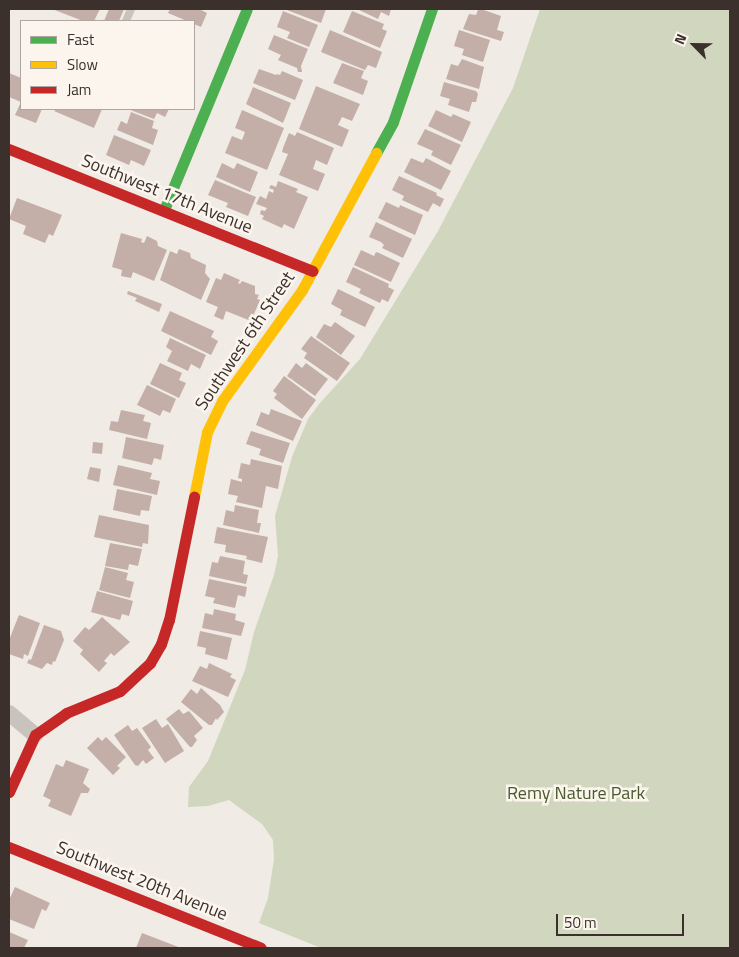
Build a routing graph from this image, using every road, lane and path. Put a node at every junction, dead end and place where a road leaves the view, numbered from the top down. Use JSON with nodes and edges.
{"nodes":[{"id":1,"x":247,"y":9,"type":"edge"},
{"id":2,"x":432,"y":9,"type":"edge"},
{"id":3,"x":9,"y":149,"type":"edge"},
{"id":4,"x":164,"y":210,"type":"junction"},
{"id":5,"x":312,"y":271,"type":"junction"},
{"id":6,"x":9,"y":713,"type":"edge"},
{"id":7,"x":35,"y":735,"type":"junction"},
{"id":8,"x":9,"y":792,"type":"edge"},
{"id":9,"x":9,"y":847,"type":"edge"},
{"id":10,"x":238,"y":944,"type":"edge"},
{"id":11,"x":261,"y":948,"type":"edge"}],
"edges":[{"from":1,"to":4,"type":"street"},
{"from":2,"to":5,"type":"street","name":"Southwest 6th Street"},
{"from":3,"to":4,"type":"street","name":"Southwest 17th Avenue"},
{"from":4,"to":5,"type":"street","name":"Southwest 17th Avenue"},
{"from":5,"to":7,"type":"street","name":"Southwest 6th Street"},
{"from":6,"to":7,"type":"street"},
{"from":7,"to":8,"type":"street"},
{"from":9,"to":10,"type":"street","name":"Southwest 20th Avenue"},
{"from":10,"to":11,"type":"street","name":"Southwest 20th Avenue"}]}
